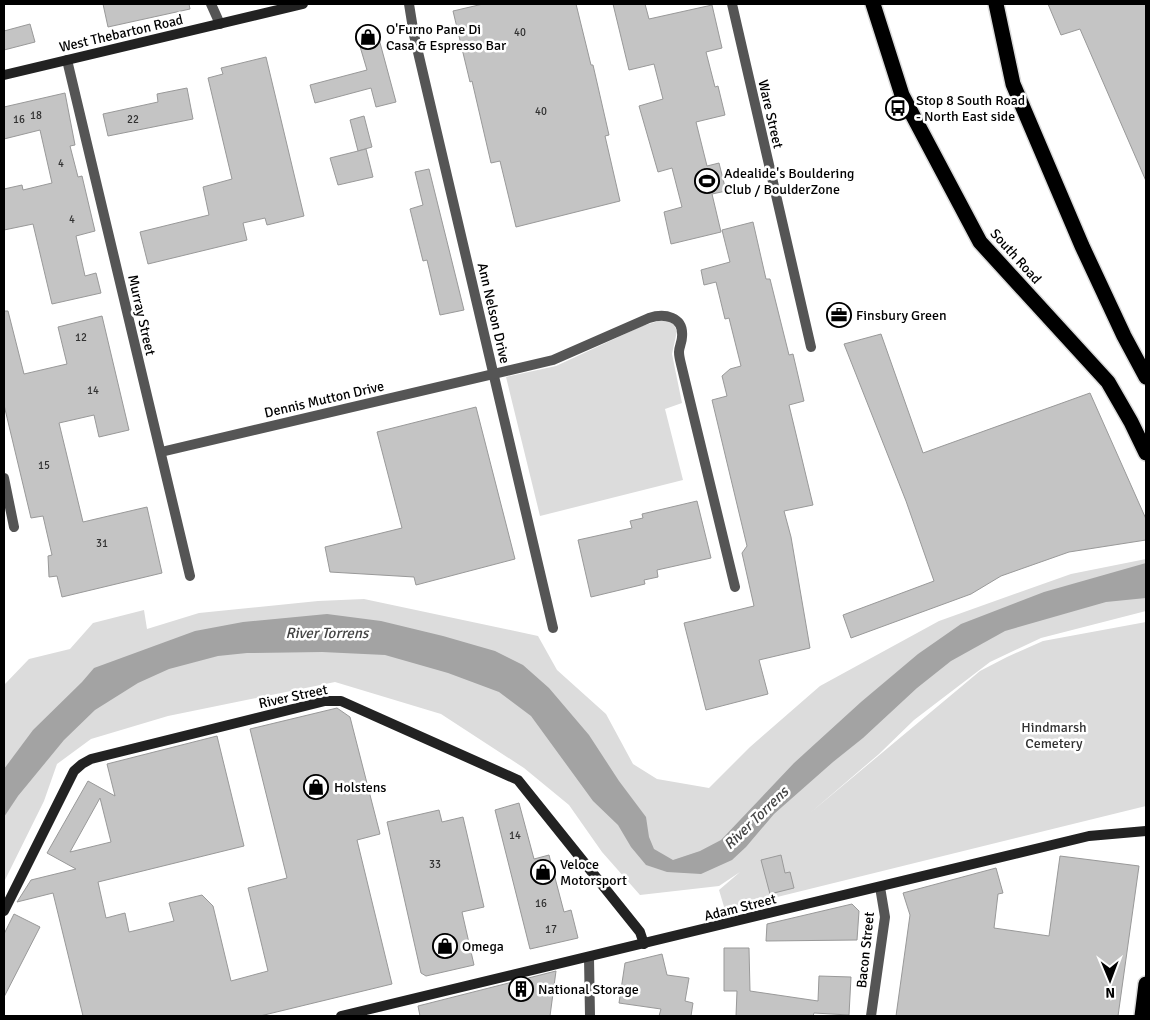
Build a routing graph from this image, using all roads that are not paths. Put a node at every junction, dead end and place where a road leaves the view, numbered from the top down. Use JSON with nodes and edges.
{"nodes":[{"id":1,"x":211,"y":4,"type":"edge"},
{"id":2,"x":304,"y":4,"type":"edge"},
{"id":3,"x":409,"y":4,"type":"edge"},
{"id":4,"x":732,"y":4,"type":"edge"},
{"id":5,"x":873,"y":4,"type":"edge"},
{"id":6,"x":996,"y":4,"type":"edge"},
{"id":7,"x":220,"y":24,"type":"junction"},
{"id":8,"x":67,"y":60,"type":"junction"},
{"id":9,"x":4,"y":75,"type":"edge"},
{"id":10,"x":811,"y":348,"type":"dead end"},
{"id":11,"x":494,"y":374,"type":"junction"},
{"id":12,"x":1146,"y":377,"type":"edge"},
{"id":13,"x":160,"y":452,"type":"junction"},
{"id":14,"x":1146,"y":453,"type":"edge"},
{"id":15,"x":4,"y":478,"type":"edge"},
{"id":16,"x":14,"y":527,"type":"dead end"},
{"id":17,"x":190,"y":576,"type":"dead end"},
{"id":18,"x":735,"y":587,"type":"dead end"},
{"id":19,"x":553,"y":628,"type":"dead end"},
{"id":20,"x":1146,"y":831,"type":"edge"},
{"id":21,"x":880,"y":887,"type":"junction"},
{"id":22,"x":4,"y":911,"type":"edge"},
{"id":23,"x":644,"y":944,"type":"junction"},
{"id":24,"x":589,"y":958,"type":"junction"},
{"id":25,"x":1146,"y":984,"type":"edge"},
{"id":26,"x":341,"y":1016,"type":"edge"},
{"id":27,"x":590,"y":1016,"type":"edge"},
{"id":28,"x":871,"y":1016,"type":"edge"},
{"id":29,"x":1142,"y":1016,"type":"edge"}],
"edges":[{"from":1,"to":7,"type":"street"},
{"from":2,"to":7,"type":"street","name":"West Thebarton Road"},
{"from":3,"to":11,"type":"street","name":"Ann Nelson Drive"},
{"from":4,"to":10,"type":"street","name":"Ware Street"},
{"from":5,"to":14,"type":"highway","name":"South Road"},
{"from":6,"to":12,"type":"highway"},
{"from":7,"to":8,"type":"street","name":"West Thebarton Road"},
{"from":8,"to":9,"type":"street","name":"West Thebarton Road"},
{"from":8,"to":13,"type":"street","name":"Murray Street"},
{"from":11,"to":13,"type":"street","name":"Dennis Mutton Drive"},
{"from":11,"to":18,"type":"street","name":"Dennis Mutton Drive"},
{"from":11,"to":19,"type":"street","name":"Ann Nelson Drive"},
{"from":13,"to":17,"type":"street","name":"Murray Street"},
{"from":15,"to":16,"type":"street"},
{"from":20,"to":21,"type":"street","name":"Adam Street"},
{"from":21,"to":23,"type":"street","name":"Adam Street"},
{"from":21,"to":28,"type":"street","name":"Bacon Street"},
{"from":22,"to":23,"type":"street","name":"River Street"},
{"from":23,"to":24,"type":"street","name":"Adam Street"},
{"from":24,"to":26,"type":"street","name":"Adam Street"},
{"from":24,"to":27,"type":"street"},
{"from":25,"to":29,"type":"highway"}]}
